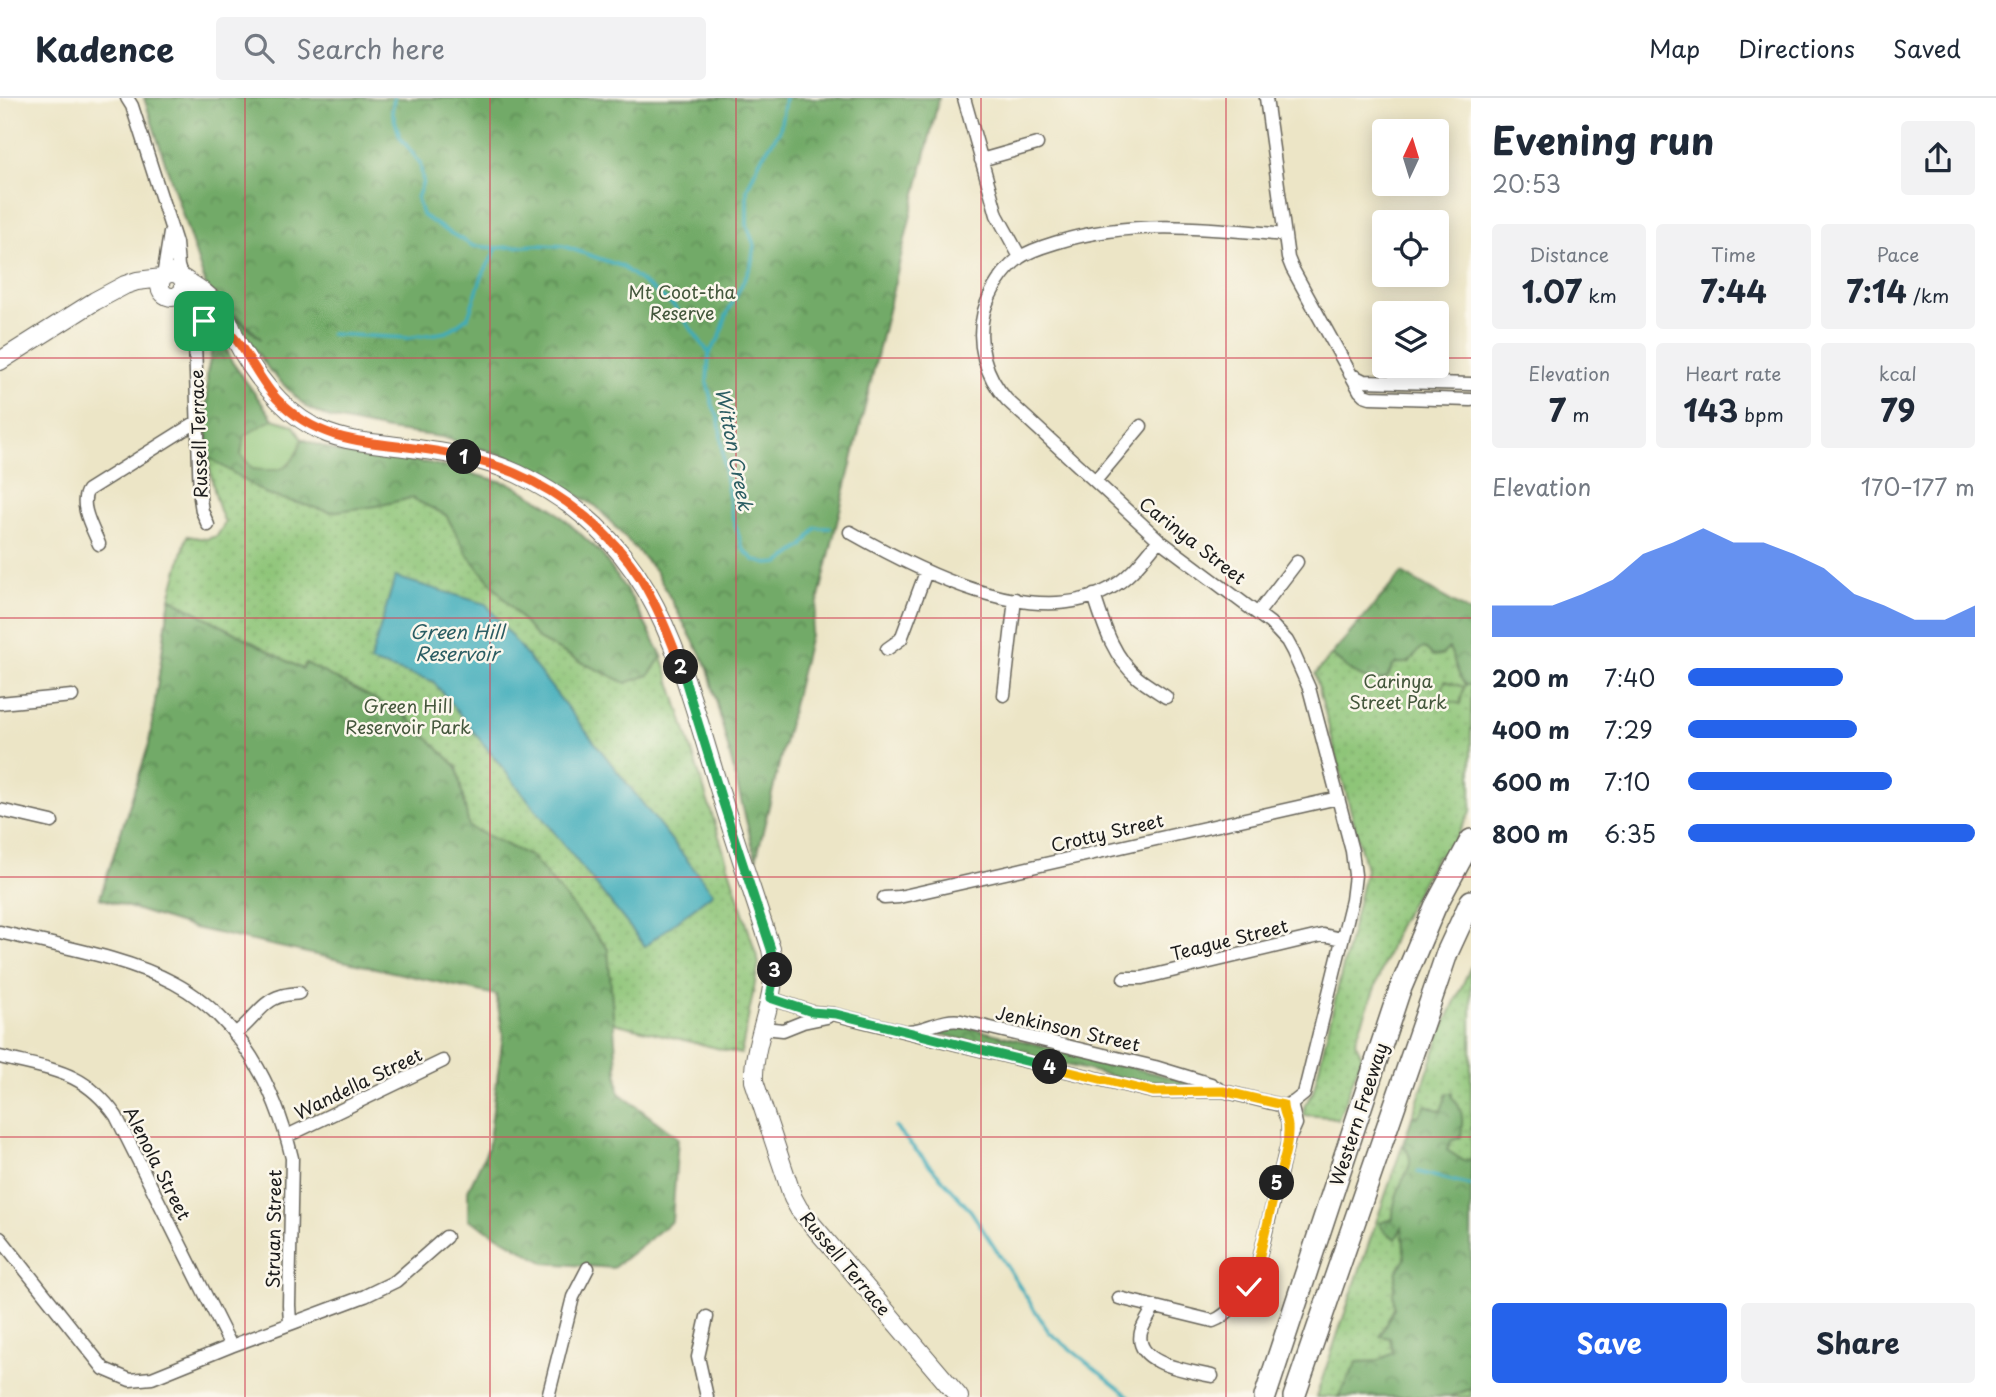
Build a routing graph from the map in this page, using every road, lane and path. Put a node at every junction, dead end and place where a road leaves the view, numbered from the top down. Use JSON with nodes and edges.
{"nodes":[{"id":1,"x":127,"y":98,"type":"edge"},
{"id":2,"x":964,"y":98,"type":"edge"},
{"id":3,"x":1266,"y":98,"type":"edge"},
{"id":4,"x":1037,"y":144,"type":"dead end"},
{"id":5,"x":981,"y":160,"type":"junction"},
{"id":6,"x":1285,"y":235,"type":"junction"},
{"id":7,"x":1020,"y":257,"type":"junction"},
{"id":8,"x":172,"y":277,"type":"junction"},
{"id":9,"x":107,"y":295,"type":"junction"},
{"id":10,"x":173,"y":296,"type":"junction"},
{"id":11,"x":202,"y":302,"type":"junction"},
{"id":12,"x":195,"y":341,"type":"junction"},
{"id":13,"x":237,"y":341,"type":"junction"},
{"id":14,"x":2,"y":354,"type":"edge"},
{"id":15,"x":1349,"y":374,"type":"junction"},
{"id":16,"x":1471,"y":384,"type":"edge"},
{"id":17,"x":1471,"y":400,"type":"edge"},
{"id":18,"x":198,"y":421,"type":"junction"},
{"id":19,"x":1141,"y":426,"type":"dead end"},
{"id":20,"x":1095,"y":481,"type":"junction"},
{"id":21,"x":208,"y":525,"type":"dead end"},
{"id":22,"x":850,"y":532,"type":"dead end"},
{"id":23,"x":1159,"y":540,"type":"junction"},
{"id":24,"x":99,"y":544,"type":"dead end"},
{"id":25,"x":1297,"y":562,"type":"dead end"},
{"id":26,"x":926,"y":572,"type":"junction"},
{"id":27,"x":1094,"y":596,"type":"junction"},
{"id":28,"x":1014,"y":599,"type":"junction"},
{"id":29,"x":1258,"y":613,"type":"junction"},
{"id":30,"x":887,"y":649,"type":"dead end"},
{"id":31,"x":1004,"y":695,"type":"dead end"},
{"id":32,"x":72,"y":696,"type":"dead end"},
{"id":33,"x":1166,"y":697,"type":"dead end"},
{"id":34,"x":0,"y":703,"type":"edge"},
{"id":35,"x":1338,"y":798,"type":"junction"},
{"id":36,"x":0,"y":810,"type":"edge"},
{"id":37,"x":52,"y":822,"type":"dead end"},
{"id":38,"x":1471,"y":840,"type":"edge"},
{"id":39,"x":884,"y":898,"type":"dead end"},
{"id":40,"x":1471,"y":901,"type":"edge"},
{"id":41,"x":0,"y":932,"type":"edge"},
{"id":42,"x":1342,"y":939,"type":"junction"},
{"id":43,"x":1124,"y":978,"type":"dead end"},
{"id":44,"x":299,"y":993,"type":"dead end"},
{"id":45,"x":770,"y":998,"type":"junction"},
{"id":46,"x":848,"y":1017,"type":"junction"},
{"id":47,"x":763,"y":1028,"type":"junction"},
{"id":48,"x":902,"y":1031,"type":"junction"},
{"id":49,"x":236,"y":1033,"type":"junction"},
{"id":50,"x":0,"y":1057,"type":"edge"},
{"id":51,"x":443,"y":1061,"type":"dead end"},
{"id":52,"x":1223,"y":1091,"type":"junction"},
{"id":53,"x":1287,"y":1105,"type":"junction"},
{"id":54,"x":287,"y":1136,"type":"junction"},
{"id":55,"x":446,"y":1237,"type":"dead end"},
{"id":56,"x":0,"y":1238,"type":"edge"},
{"id":57,"x":588,"y":1268,"type":"dead end"},
{"id":58,"x":1119,"y":1298,"type":"dead end"},
{"id":59,"x":1154,"y":1307,"type":"junction"},
{"id":60,"x":707,"y":1317,"type":"dead end"},
{"id":61,"x":290,"y":1323,"type":"junction"},
{"id":62,"x":231,"y":1346,"type":"junction"},
{"id":63,"x":1212,"y":1376,"type":"dead end"},
{"id":64,"x":548,"y":1397,"type":"edge"},
{"id":65,"x":707,"y":1397,"type":"edge"},
{"id":66,"x":959,"y":1397,"type":"edge"},
{"id":67,"x":1265,"y":1397,"type":"edge"},
{"id":68,"x":1294,"y":1397,"type":"edge"}],
"edges":[{"from":1,"to":8,"type":"street"},
{"from":2,"to":5,"type":"street"},
{"from":3,"to":6,"type":"street"},
{"from":4,"to":5,"type":"street"},
{"from":5,"to":7,"type":"street"},
{"from":6,"to":7,"type":"street","name":"Carinya Street"},
{"from":6,"to":15,"type":"street"},
{"from":7,"to":20,"type":"street","name":"Carinya Street"},
{"from":8,"to":9,"type":"main road"},
{"from":8,"to":10,"type":"main road"},
{"from":8,"to":11,"type":"main road","name":"Russell Terrace"},
{"from":9,"to":10,"type":"main road","name":"Russell Terrace"},
{"from":9,"to":14,"type":"main road"},
{"from":10,"to":11,"type":"main road","name":"Russell Terrace"},
{"from":11,"to":12,"type":"street"},
{"from":11,"to":12,"type":"street","name":"Russell Terrace"},
{"from":11,"to":13,"type":"main road","name":"Russell Terrace"},
{"from":11,"to":13,"type":"main road","name":"Russell Terrace"},
{"from":12,"to":18,"type":"street","name":"Russell Terrace"},
{"from":13,"to":45,"type":"main road","name":"Russell Terrace"},
{"from":15,"to":16,"type":"street"},
{"from":15,"to":17,"type":"street"},
{"from":18,"to":21,"type":"street","name":"Russell Terrace"},
{"from":18,"to":24,"type":"street"},
{"from":19,"to":20,"type":"street"},
{"from":20,"to":23,"type":"street","name":"Carinya Street"},
{"from":22,"to":26,"type":"street"},
{"from":23,"to":27,"type":"street"},
{"from":23,"to":29,"type":"street","name":"Carinya Street"},
{"from":25,"to":29,"type":"street"},
{"from":26,"to":28,"type":"street"},
{"from":26,"to":30,"type":"street"},
{"from":27,"to":28,"type":"street"},
{"from":27,"to":33,"type":"street"},
{"from":28,"to":31,"type":"street"},
{"from":29,"to":35,"type":"street","name":"Carinya Street"},
{"from":32,"to":34,"type":"street"},
{"from":35,"to":39,"type":"street","name":"Crotty Street"},
{"from":35,"to":42,"type":"street","name":"Carinya Street"},
{"from":36,"to":37,"type":"street"},
{"from":38,"to":67,"type":"highway","name":"Western Freeway"},
{"from":40,"to":68,"type":"highway","name":"Western Freeway"},
{"from":41,"to":49,"type":"street","name":"Struan Street"},
{"from":42,"to":43,"type":"street","name":"Teague Street"},
{"from":42,"to":53,"type":"street","name":"Carinya Street"},
{"from":44,"to":49,"type":"street"},
{"from":45,"to":46,"type":"street","name":"Jenkinson Street"},
{"from":45,"to":47,"type":"main road","name":"Russell Terrace"},
{"from":46,"to":47,"type":"street","name":"Jenkinson Street"},
{"from":46,"to":48,"type":"street","name":"Jenkinson Street"},
{"from":47,"to":66,"type":"main road","name":"Russell Terrace"},
{"from":48,"to":52,"type":"street","name":"Jenkinson Street"},
{"from":48,"to":52,"type":"street","name":"Jenkinson Street"},
{"from":49,"to":54,"type":"street","name":"Struan Street"},
{"from":50,"to":62,"type":"street","name":"Alenola Street"},
{"from":51,"to":54,"type":"street","name":"Wandella Street"},
{"from":52,"to":53,"type":"street","name":"Jenkinson Street"},
{"from":53,"to":59,"type":"street"},
{"from":54,"to":61,"type":"street","name":"Struan Street"},
{"from":55,"to":61,"type":"street"},
{"from":56,"to":62,"type":"street"},
{"from":57,"to":64,"type":"street"},
{"from":58,"to":59,"type":"street"},
{"from":59,"to":63,"type":"street"},
{"from":60,"to":65,"type":"street"},
{"from":61,"to":62,"type":"street"}]}
